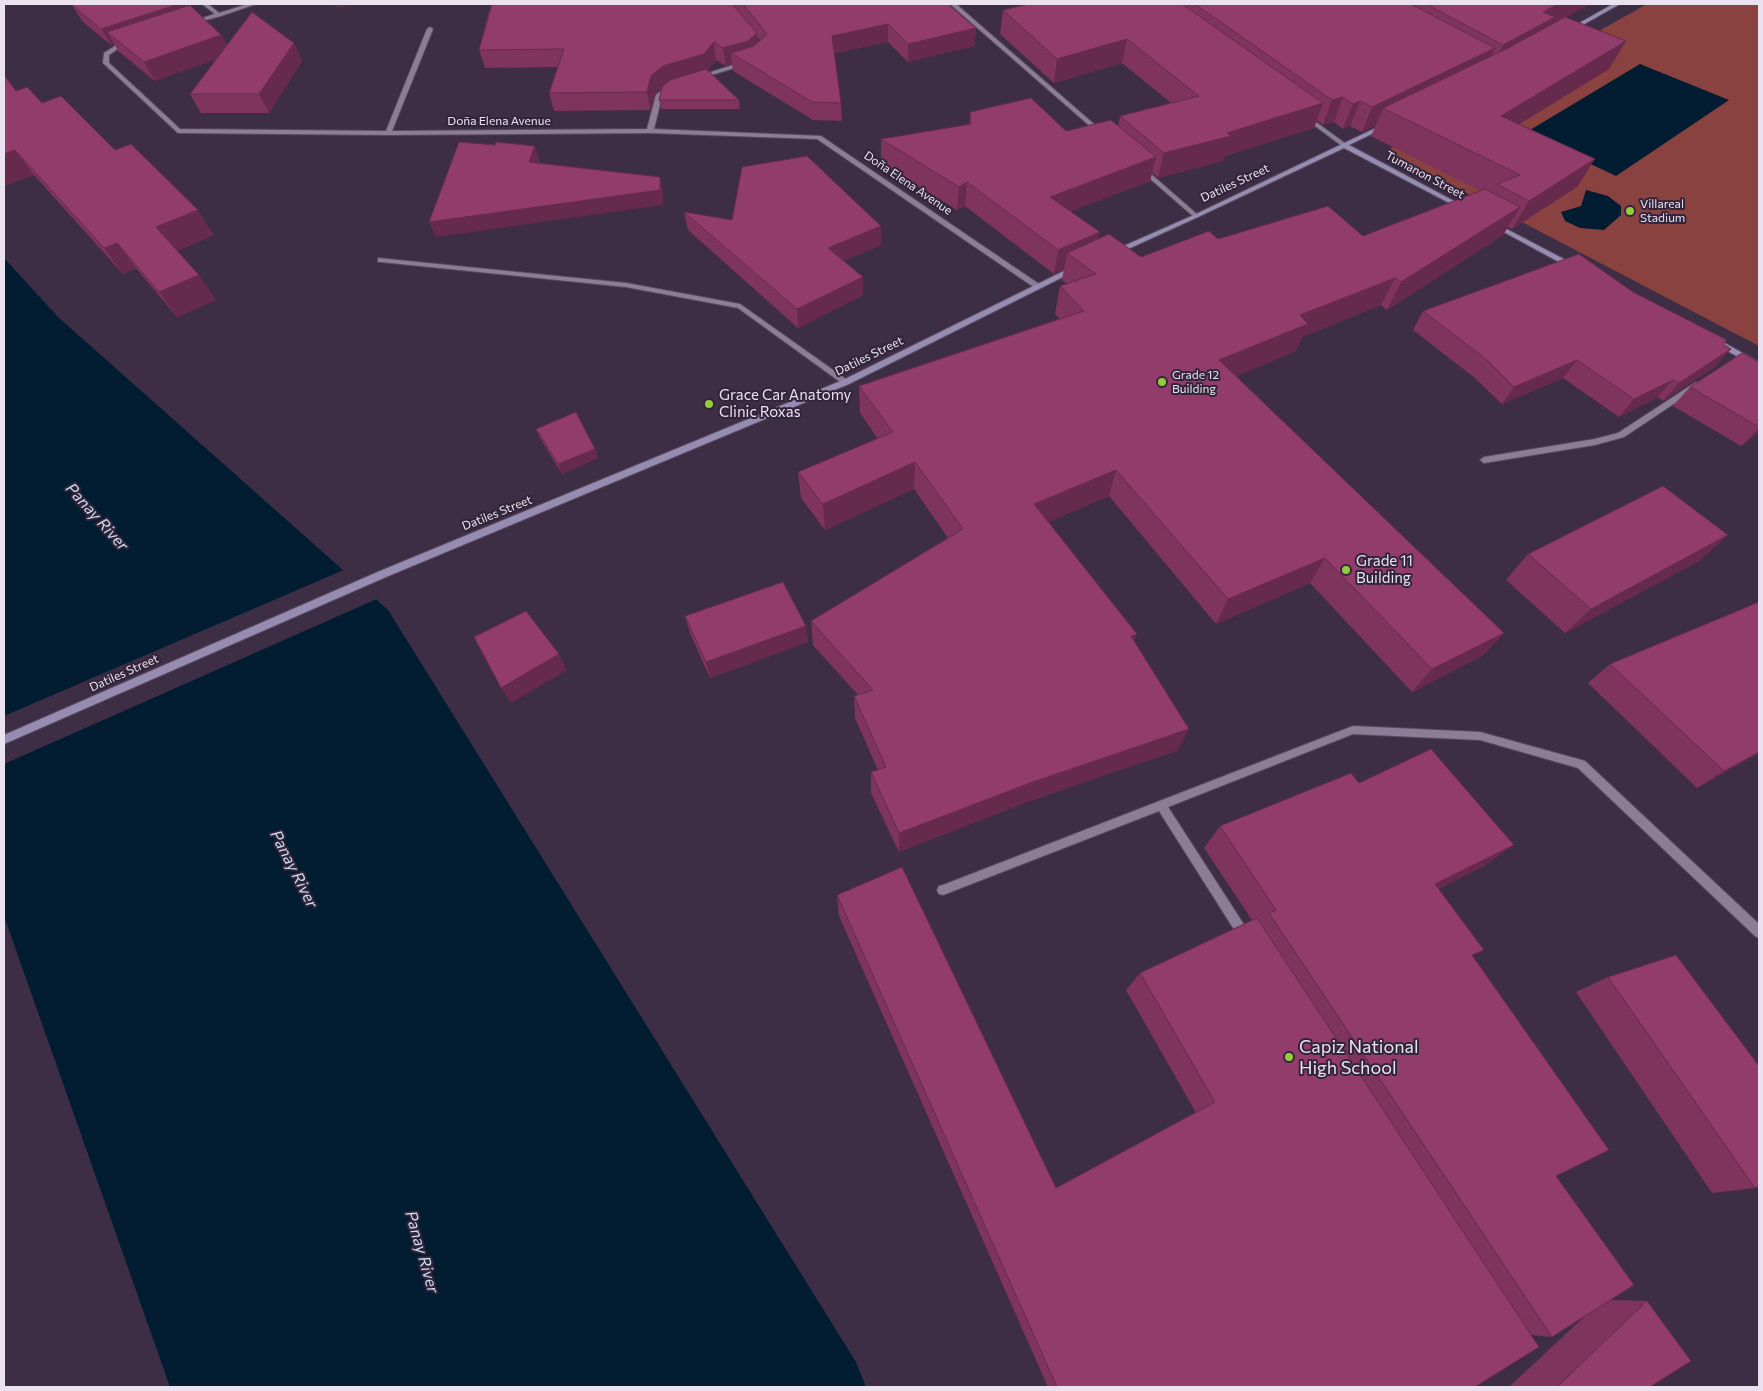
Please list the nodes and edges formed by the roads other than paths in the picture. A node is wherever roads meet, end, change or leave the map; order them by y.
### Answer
1 (205, 4) edge
2 (253, 4) edge
3 (954, 4) edge
4 (1617, 4) edge
5 (219, 15) junction
6 (182, 26) edge
7 (430, 29) dead end
8 (1567, 32) edge
9 (136, 41) edge
10 (753, 61) edge
11 (691, 78) edge
12 (676, 84) edge
13 (1298, 111) edge
14 (1388, 124) edge
15 (650, 132) junction
16 (388, 133) junction
17 (1108, 139) edge
18 (1344, 145) junction
19 (1137, 164) edge
20 (1473, 213) edge
21 (1196, 216) junction
22 (1481, 218) edge
23 (1108, 254) edge
24 (381, 260) dead end
25 (1082, 266) edge
26 (1584, 272) edge
27 (1038, 286) junction
28 (1714, 341) edge
29 (1740, 355) junction
30 (1732, 360) edge
31 (1759, 365) edge
32 (846, 382) junction
33 (1701, 382) edge
34 (1484, 460) dead end
35 (4, 740) edge
36 (1161, 804) junction
37 (943, 890) dead end
38 (1759, 932) edge
39 (1253, 947) edge

1 - 5 street
2 - 5 street
3 - 17 street
4 - 8 main road
5 - 6 street
7 - 16 street
9 - 16 street, Doña Elena Avenue
10 - 11 street
12 - 15 street
13 - 18 street
14 - 18 main road, Datiles Street
15 - 16 street, Doña Elena Avenue
15 - 27 street, Doña Elena Avenue
18 - 20 main road, Tumanon Street
18 - 21 main road, Datiles Street
19 - 21 street
21 - 23 main road, Datiles Street
22 - 26 main road
24 - 32 street
25 - 27 main road, Datiles Street
27 - 32 main road, Datiles Street
28 - 29 main road
29 - 30 street
29 - 31 main road
32 - 35 main road, Datiles Street
33 - 34 street
36 - 37 street
36 - 38 street
36 - 39 street

